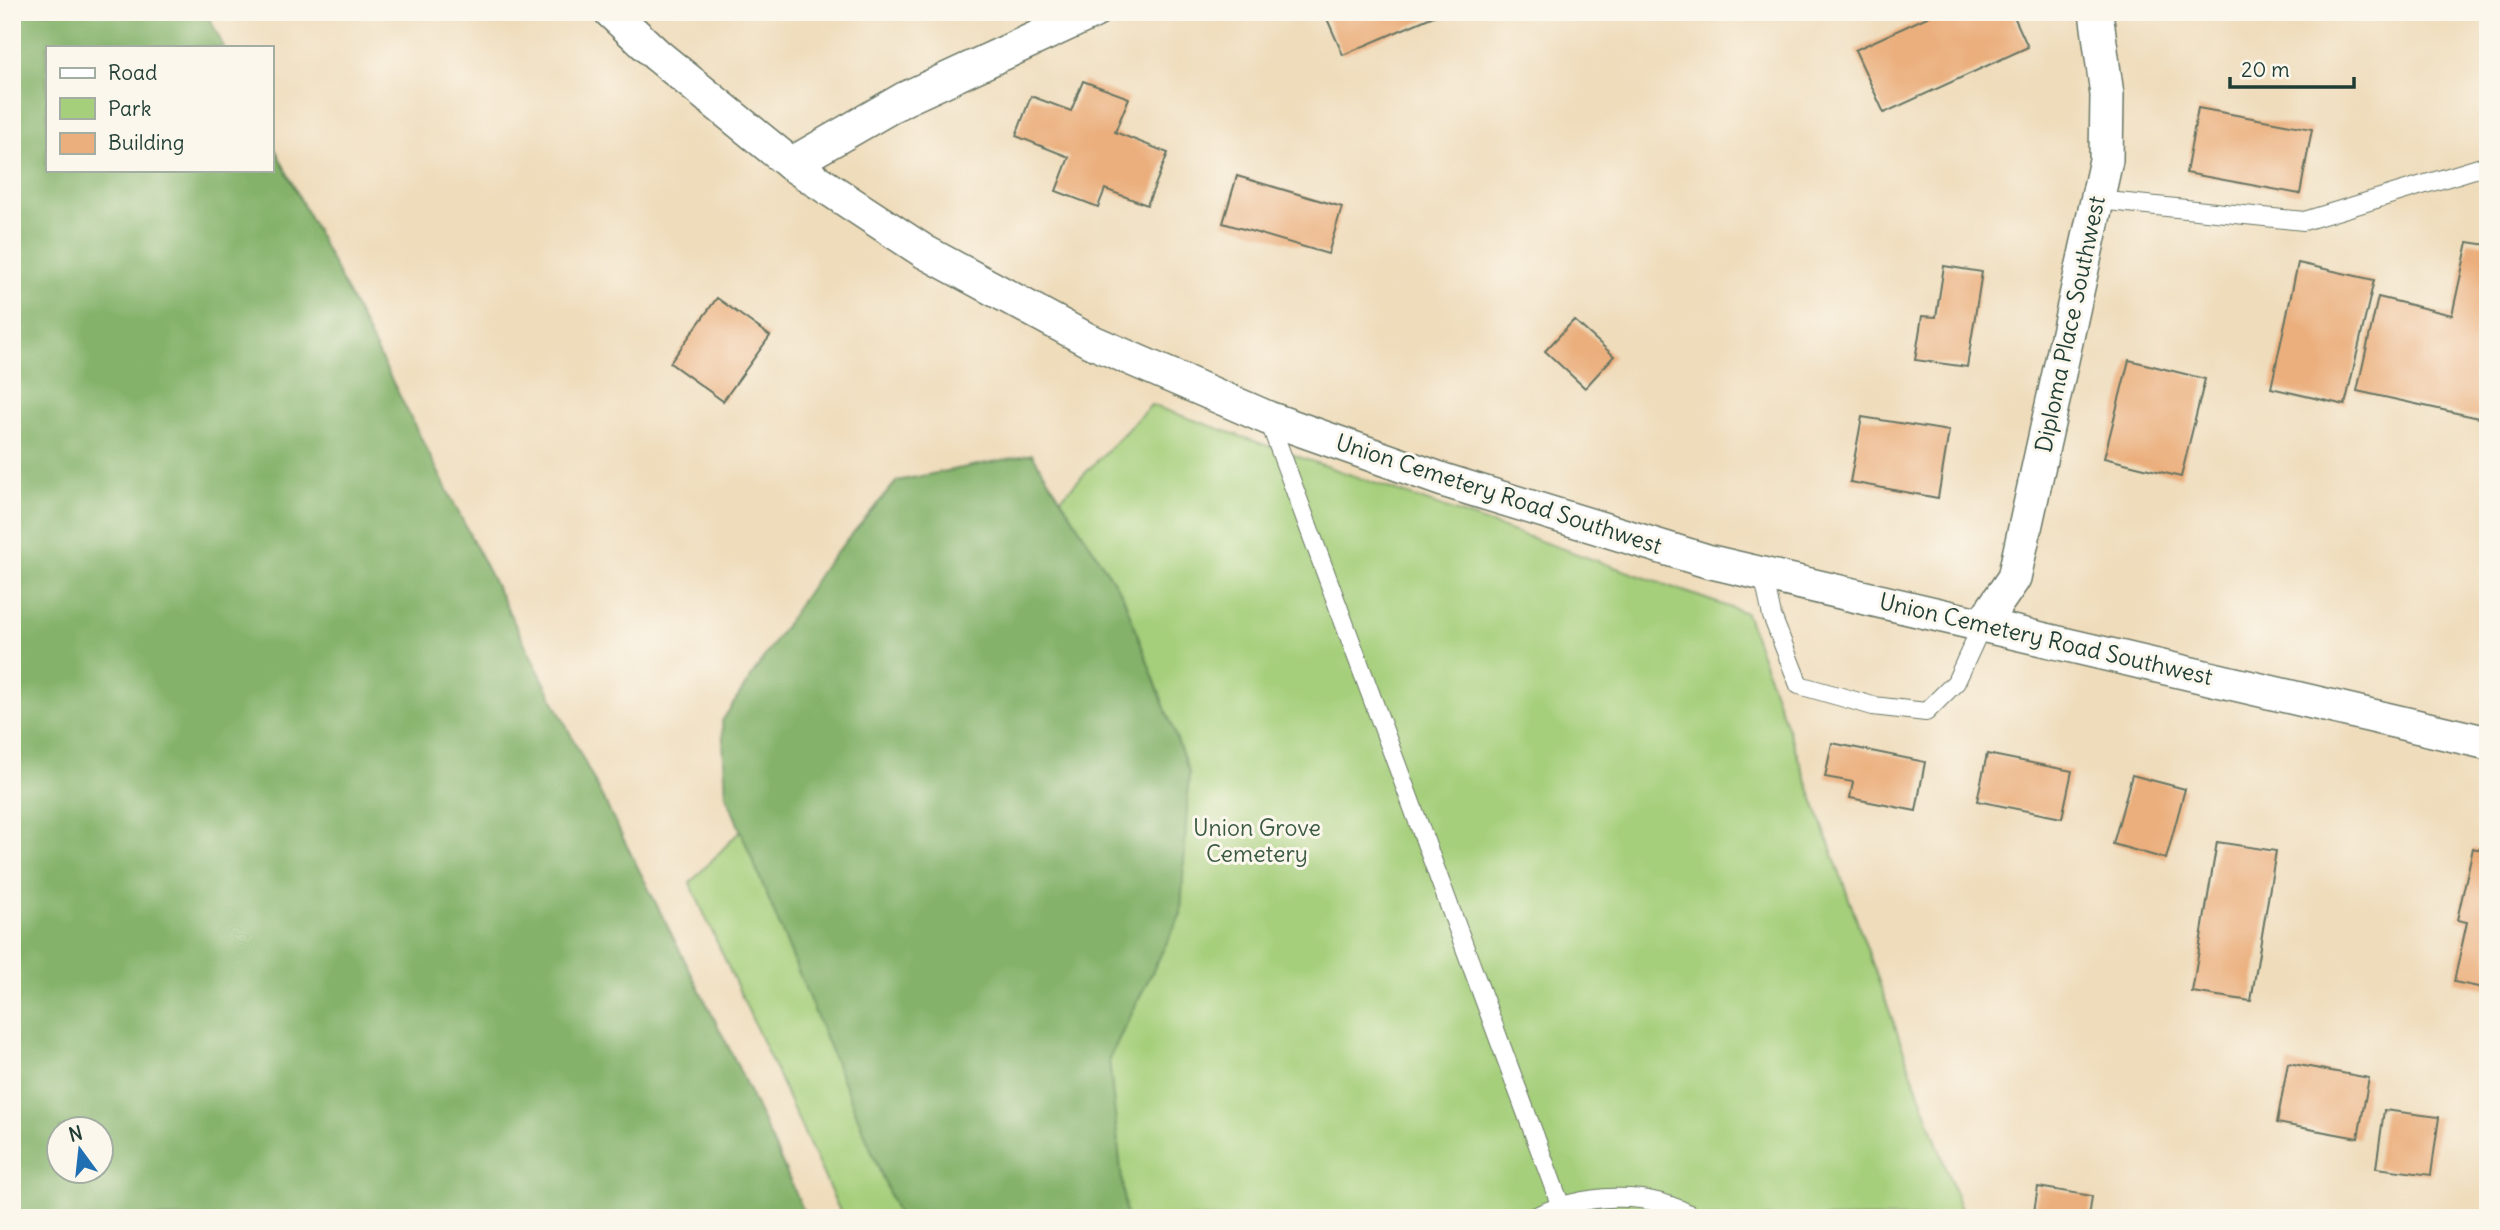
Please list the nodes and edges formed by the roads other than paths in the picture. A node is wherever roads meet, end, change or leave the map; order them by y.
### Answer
1 (611, 12) edge
2 (1093, 12) edge
3 (2096, 12) edge
4 (791, 164) junction
5 (2488, 165) edge
6 (2098, 200) junction
7 (1268, 418) junction
8 (1763, 574) junction
9 (1983, 623) junction
10 (2488, 743) edge
11 (1560, 1204) junction
12 (1532, 1218) edge
13 (1696, 1218) edge

1 - 4 street, Union Cemetery Road Southwest
2 - 4 street
3 - 6 street, Diploma Place Southwest
4 - 7 street, Union Cemetery Road Southwest
5 - 6 lane
6 - 9 street, Diploma Place Southwest
7 - 8 street, Union Cemetery Road Southwest
7 - 11 lane
8 - 9 street, Union Cemetery Road Southwest
8 - 9 lane
9 - 10 street, Union Cemetery Road Southwest
11 - 12 lane
11 - 13 lane

